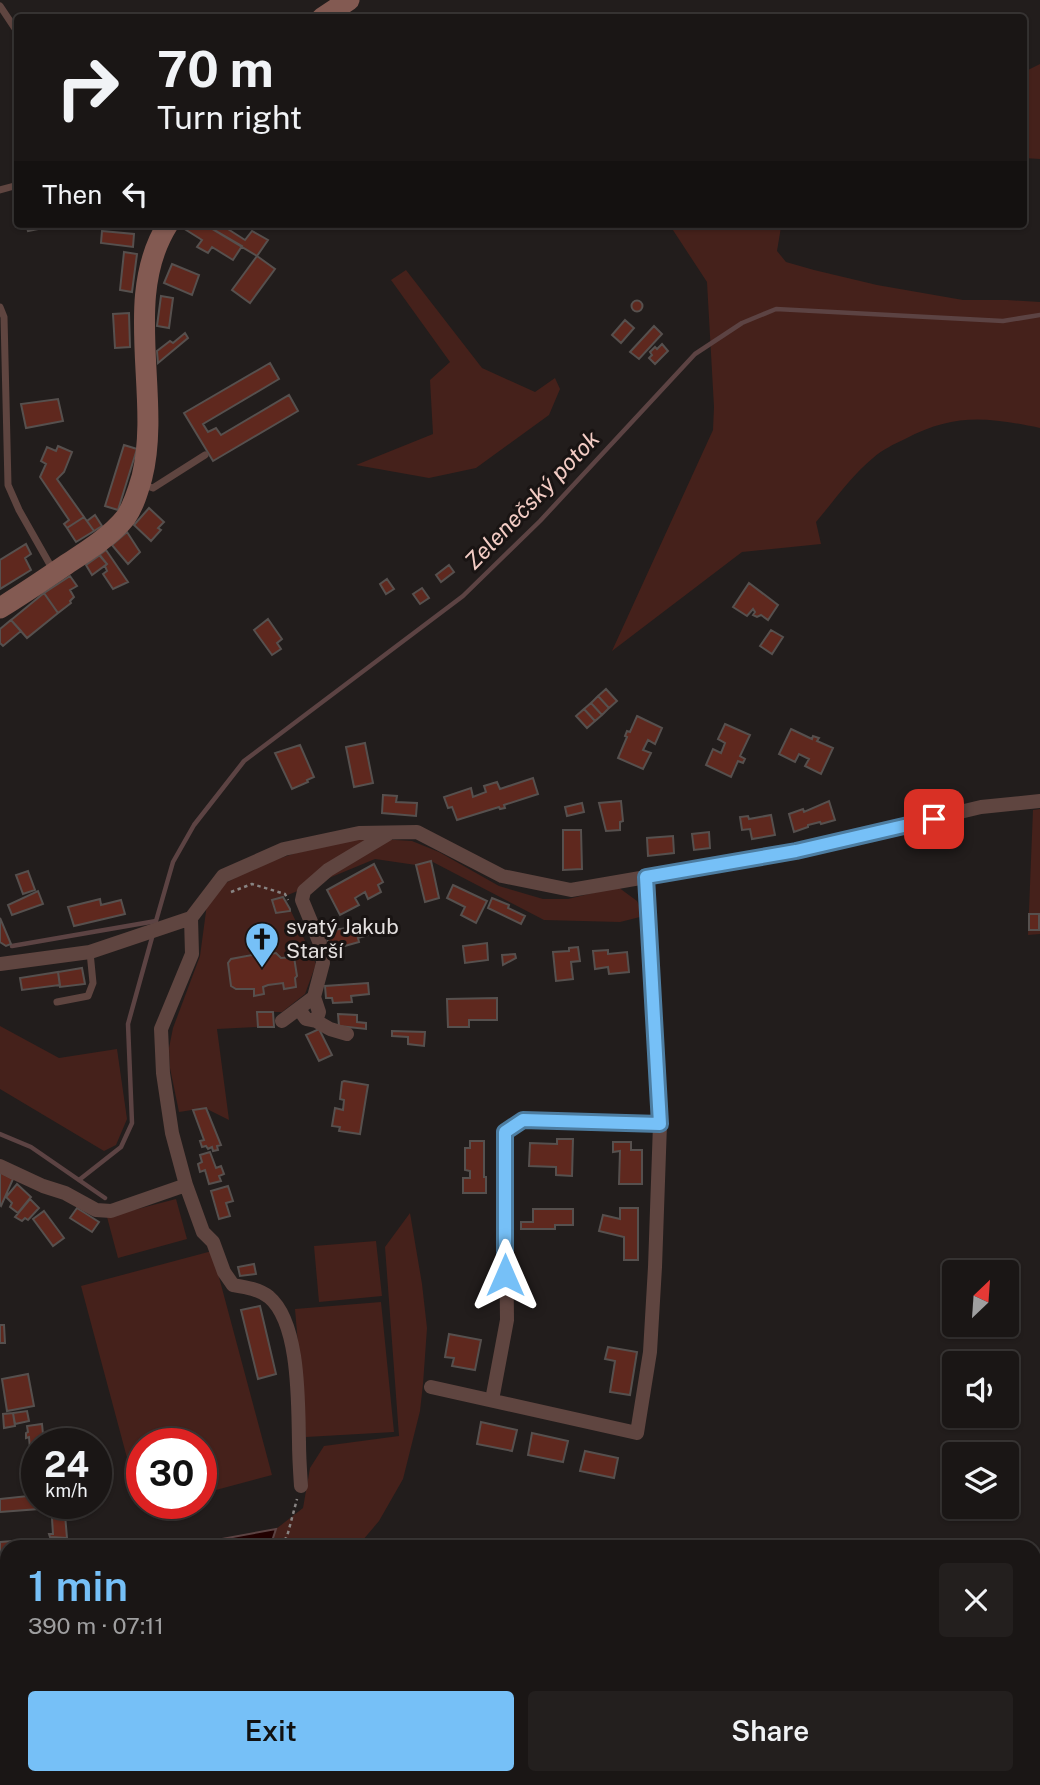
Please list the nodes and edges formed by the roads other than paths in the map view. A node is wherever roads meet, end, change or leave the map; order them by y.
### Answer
1 (349, 0) edge
2 (0, 6) edge
3 (328, 14) edge
4 (14, 27) edge
5 (166, 228) edge
6 (0, 307) edge
7 (205, 455) dead end
8 (140, 484) junction
9 (4, 486) edge
10 (55, 572) junction
11 (0, 608) edge
12 (1040, 801) edge
13 (389, 833) junction
14 (646, 877) junction
15 (191, 918) junction
16 (90, 952) junction
17 (0, 964) edge
18 (314, 997) junction
19 (57, 1002) dead end
20 (299, 1009) junction
21 (282, 1021) dead end
22 (316, 1021) junction
23 (347, 1034) dead end
24 (660, 1124) junction
25 (0, 1166) edge
26 (186, 1185) junction
27 (431, 1387) dead end
28 (492, 1401) junction
29 (301, 1486) road end

1 - 3 street
2 - 4 lane
5 - 8 street
6 - 9 lane
7 - 8 lane
8 - 10 street
9 - 10 lane
10 - 11 street
12 - 14 street
13 - 14 street
13 - 15 street
13 - 18 street
14 - 24 street
15 - 16 street
15 - 26 street
16 - 17 street
16 - 19 lane
18 - 20 street
18 - 22 street
20 - 21 street
20 - 22 street
22 - 23 street
24 - 28 street
24 - 28 street
25 - 26 street
26 - 29 street
27 - 28 street

